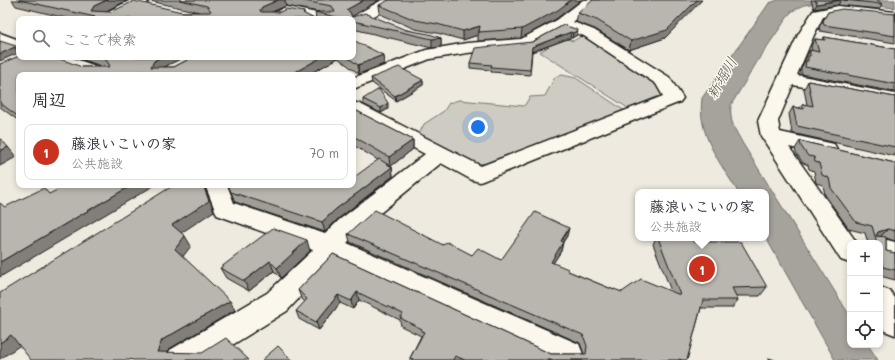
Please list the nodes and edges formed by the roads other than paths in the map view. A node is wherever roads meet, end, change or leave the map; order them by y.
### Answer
1 (592, 0) edge
2 (384, 1) edge
3 (143, 3) edge
4 (111, 16) edge
5 (277, 16) edge
6 (312, 16) edge
7 (895, 16) edge
8 (359, 19) edge
9 (385, 23) edge
10 (562, 23) junction
11 (0, 38) edge
12 (438, 39) edge
13 (467, 48) junction
14 (16, 50) edge
15 (62, 60) edge
16 (96, 72) edge
17 (786, 78) junction
18 (356, 83) edge
19 (895, 99) edge
20 (356, 110) edge
21 (771, 136) junction
22 (439, 154) junction
23 (849, 154) edge
24 (217, 188) edge
25 (847, 241) edge
26 (331, 247) junction
27 (883, 249) edge
28 (895, 252) edge
29 (883, 304) edge
30 (895, 322) edge
31 (181, 360) edge
32 (567, 360) edge

1 - 10 street
2 - 8 street
3 - 4 street
5 - 6 street
7 - 17 street
8 - 9 street
10 - 13 street
10 - 22 street
11 - 14 street
12 - 13 street
13 - 18 street
15 - 16 street
17 - 19 street
17 - 21 street
20 - 22 street
21 - 23 street
21 - 25 street
22 - 26 street
24 - 26 street
26 - 31 street
26 - 32 street
27 - 28 street
29 - 30 street

